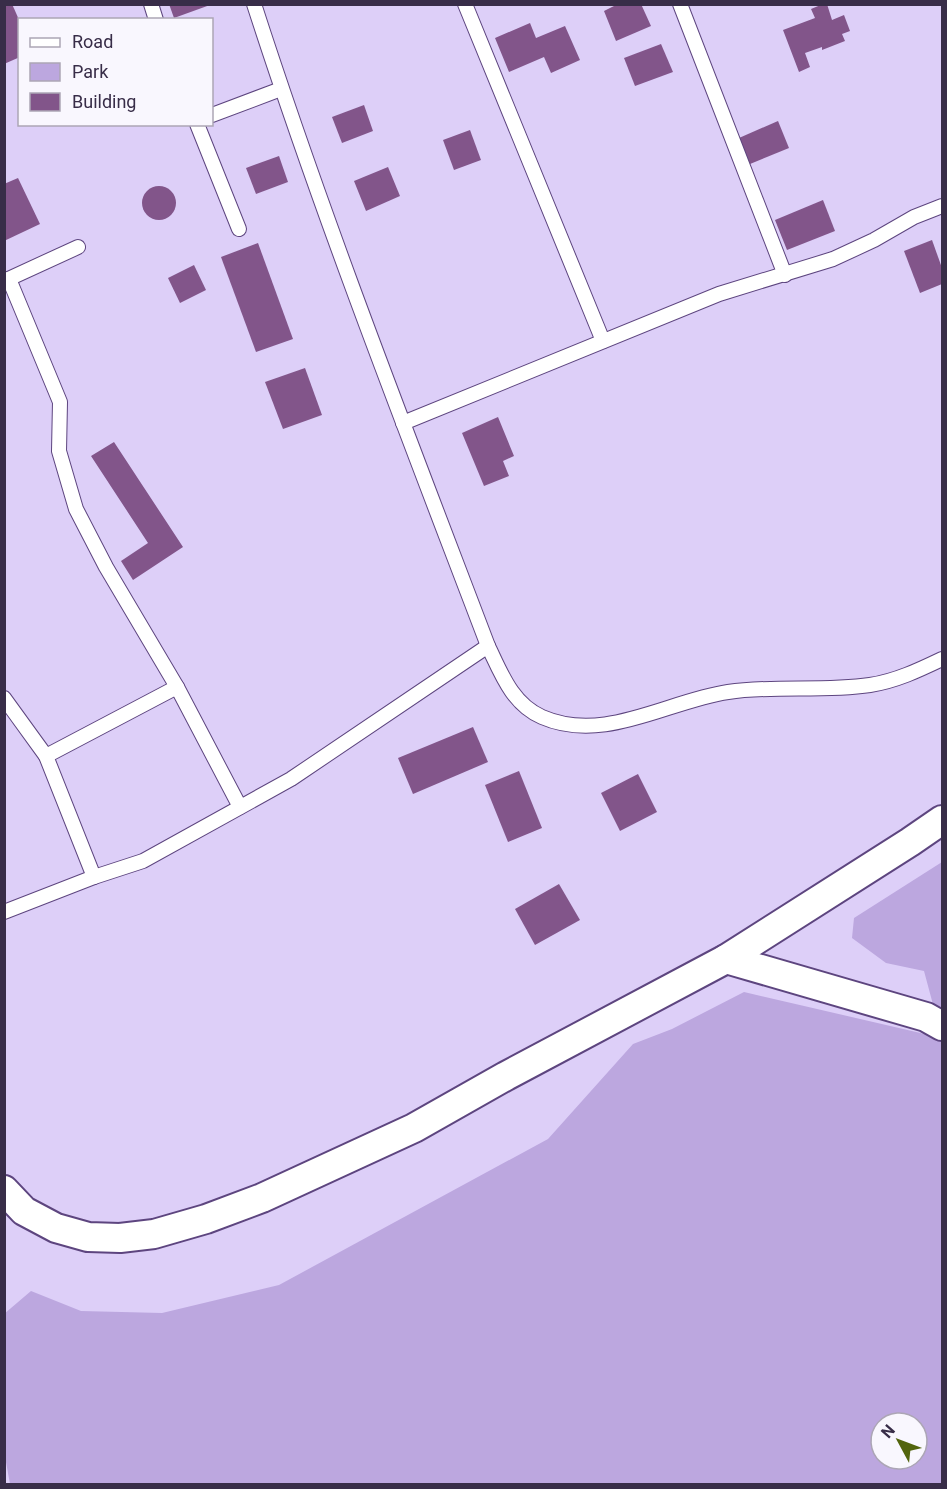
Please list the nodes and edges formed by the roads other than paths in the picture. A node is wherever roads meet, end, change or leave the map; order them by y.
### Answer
1 (254, 4) edge
2 (465, 4) edge
3 (680, 4) edge
4 (281, 89) junction
5 (213, 115) edge
6 (198, 126) edge
7 (942, 206) edge
8 (239, 229) dead end
9 (78, 247) dead end
10 (785, 275) junction
11 (7, 280) edge
12 (603, 341) junction
13 (403, 423) junction
14 (488, 646) junction
15 (942, 658) edge
16 (177, 687) junction
17 (4, 698) edge
18 (46, 756) junction
19 (240, 807) junction
20 (942, 820) edge
21 (94, 877) junction
22 (4, 912) edge
23 (726, 959) junction
24 (942, 1026) edge
25 (4, 1190) edge

1 - 4 lane
2 - 12 lane
3 - 10 lane
4 - 5 lane
4 - 13 lane
6 - 8 lane
7 - 10 lane
9 - 11 lane
10 - 12 lane
11 - 16 lane
12 - 13 lane
13 - 14 lane
14 - 15 lane
14 - 19 lane
16 - 18 lane
16 - 19 lane
17 - 18 lane
18 - 21 lane
19 - 21 lane
20 - 23 street
21 - 22 lane
23 - 24 street
23 - 25 street

